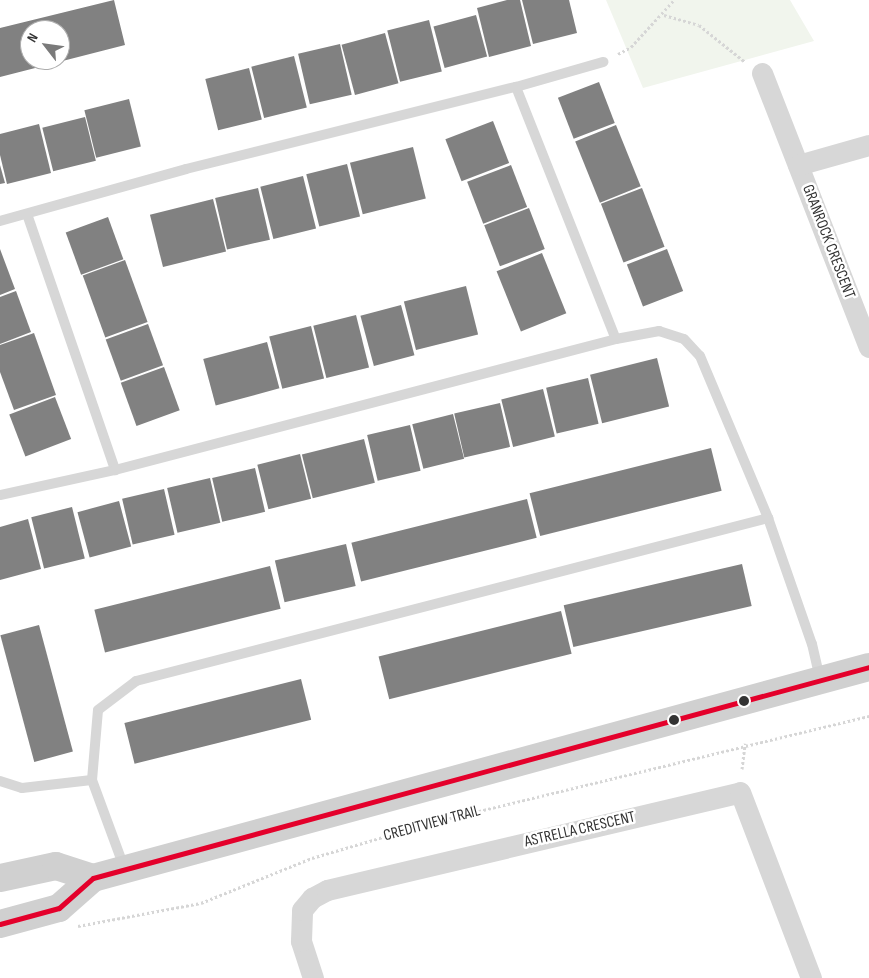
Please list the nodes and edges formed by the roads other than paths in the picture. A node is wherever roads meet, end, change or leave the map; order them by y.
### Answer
1 (603, 62) road end
2 (762, 73) road end
3 (516, 87) junction
4 (869, 145) edge
5 (798, 165) junction
6 (28, 214) junction
7 (0, 221) edge
8 (616, 339) junction
9 (869, 347) edge
10 (115, 470) junction
11 (0, 495) edge
12 (768, 518) junction
13 (869, 668) edge
14 (821, 680) junction
15 (92, 780) junction
16 (0, 781) edge
17 (125, 869) junction
18 (0, 878) edge
19 (93, 878) junction
20 (0, 924) edge
21 (313, 978) edge
22 (811, 978) edge

1 - 3 lane
2 - 5 street, GRANROCK CRESCENT
3 - 6 lane
3 - 8 lane
4 - 5 street, GRANROCK CRESCENT
5 - 9 street, GRANROCK CRESCENT
6 - 7 lane
6 - 10 lane
8 - 10 lane
8 - 12 lane
10 - 11 lane
12 - 14 lane
12 - 15 lane
13 - 14 main road
14 - 17 main road
15 - 16 lane
15 - 17 lane
17 - 19 main road
18 - 19 main road
19 - 20 main road
21 - 22 street, ASTRELLA CRESCENT

